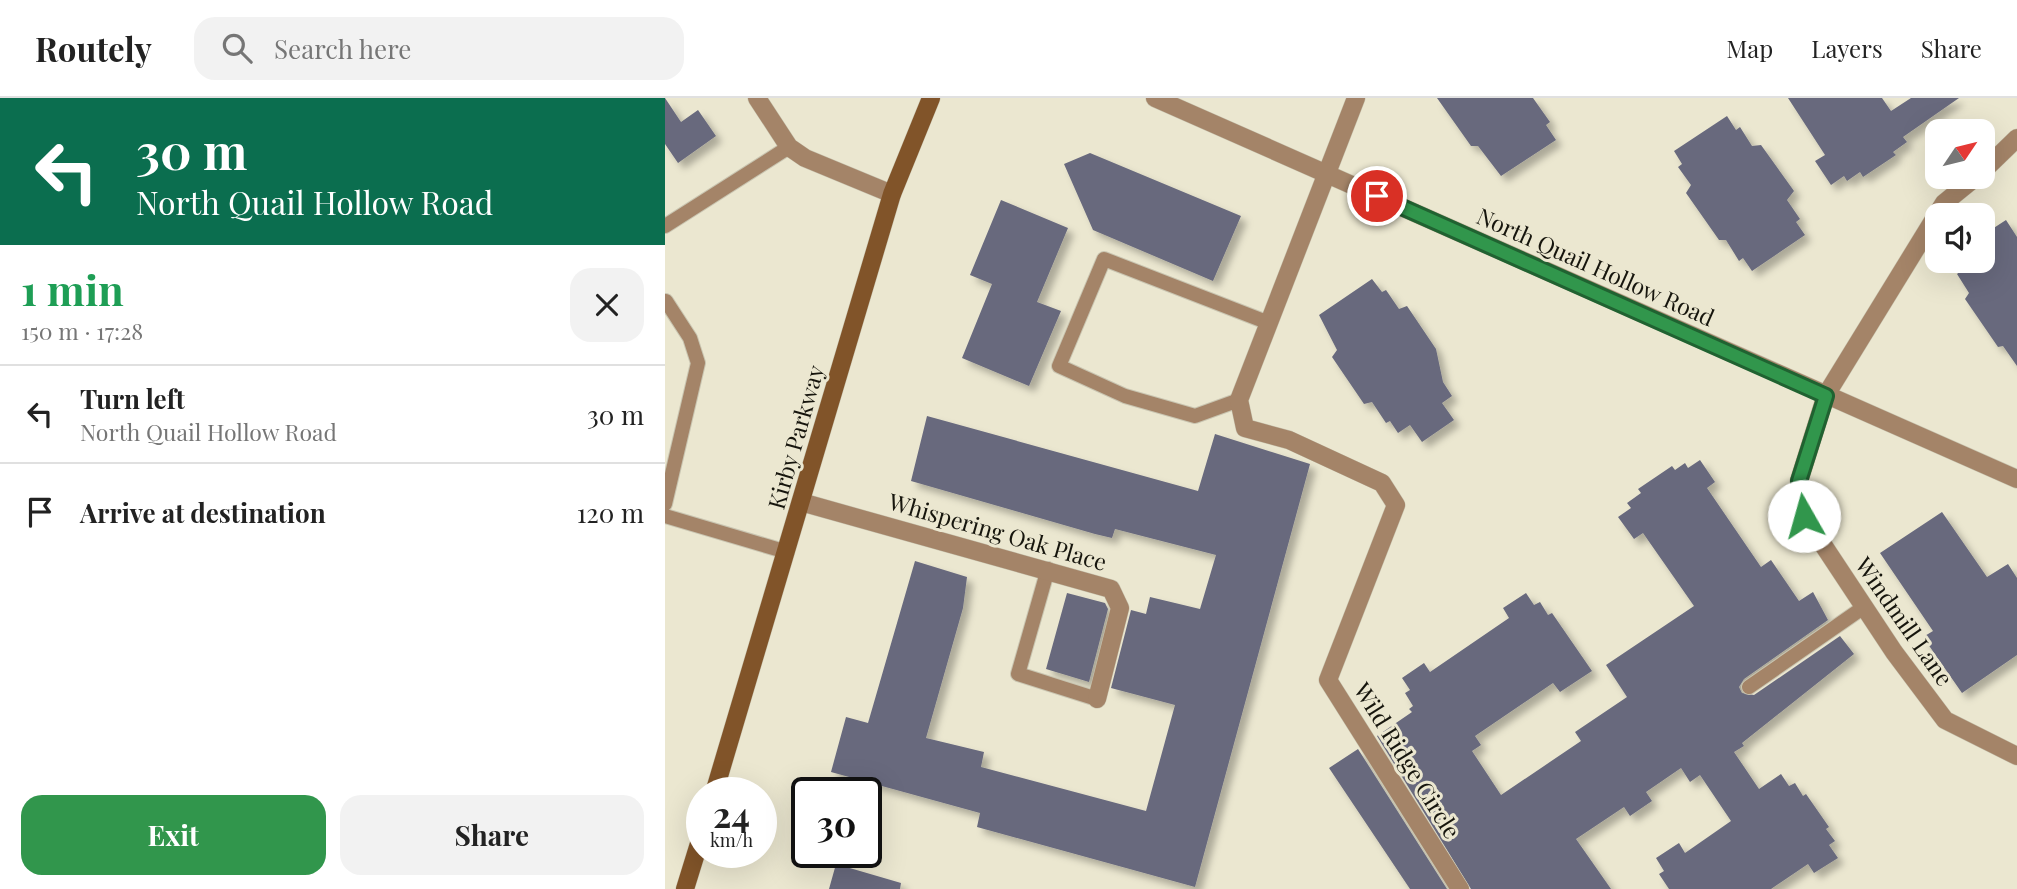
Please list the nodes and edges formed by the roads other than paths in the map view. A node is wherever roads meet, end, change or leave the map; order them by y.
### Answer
1 (757, 98) edge
2 (931, 98) edge
3 (1155, 98) edge
4 (1356, 98) edge
5 (2017, 138) edge
6 (789, 147) junction
7 (1995, 159) edge
8 (1325, 183) junction
9 (1961, 189) edge
10 (892, 194) junction
11 (665, 226) edge
12 (666, 301) edge
13 (1269, 323) junction
14 (1826, 396) junction
15 (1239, 400) junction
16 (2017, 480) edge
17 (801, 502) junction
18 (665, 504) edge
19 (665, 516) edge
20 (787, 552) junction
21 (1048, 569) junction
22 (1864, 607) junction
23 (1749, 687) dead end
24 (1097, 699) joint
25 (2017, 756) edge
26 (719, 777) edge
27 (691, 868) edge
28 (685, 889) edge
29 (1460, 889) edge

1 - 6 street
2 - 10 main road, Kirby Parkway
3 - 8 street, North Quail Hollow Road
4 - 8 street
5 - 7 street
6 - 10 street
6 - 11 lane
8 - 13 street
8 - 14 street, North Quail Hollow Road
9 - 14 street, Windmill Lane
10 - 17 main road, Kirby Parkway
12 - 18 lane
13 - 15 street
13 - 15 lane
14 - 16 street, North Quail Hollow Road
14 - 22 street, Windmill Lane
15 - 29 street, Wild Ridge Circle
17 - 20 main road, Kirby Parkway
17 - 21 street, Whispering Oak Place
19 - 20 lane
20 - 26 main road, Kirby Parkway
21 - 24 street, Whispering Oak Place
21 - 24 lane
22 - 23 lane
22 - 25 street, Windmill Lane
27 - 28 main road

